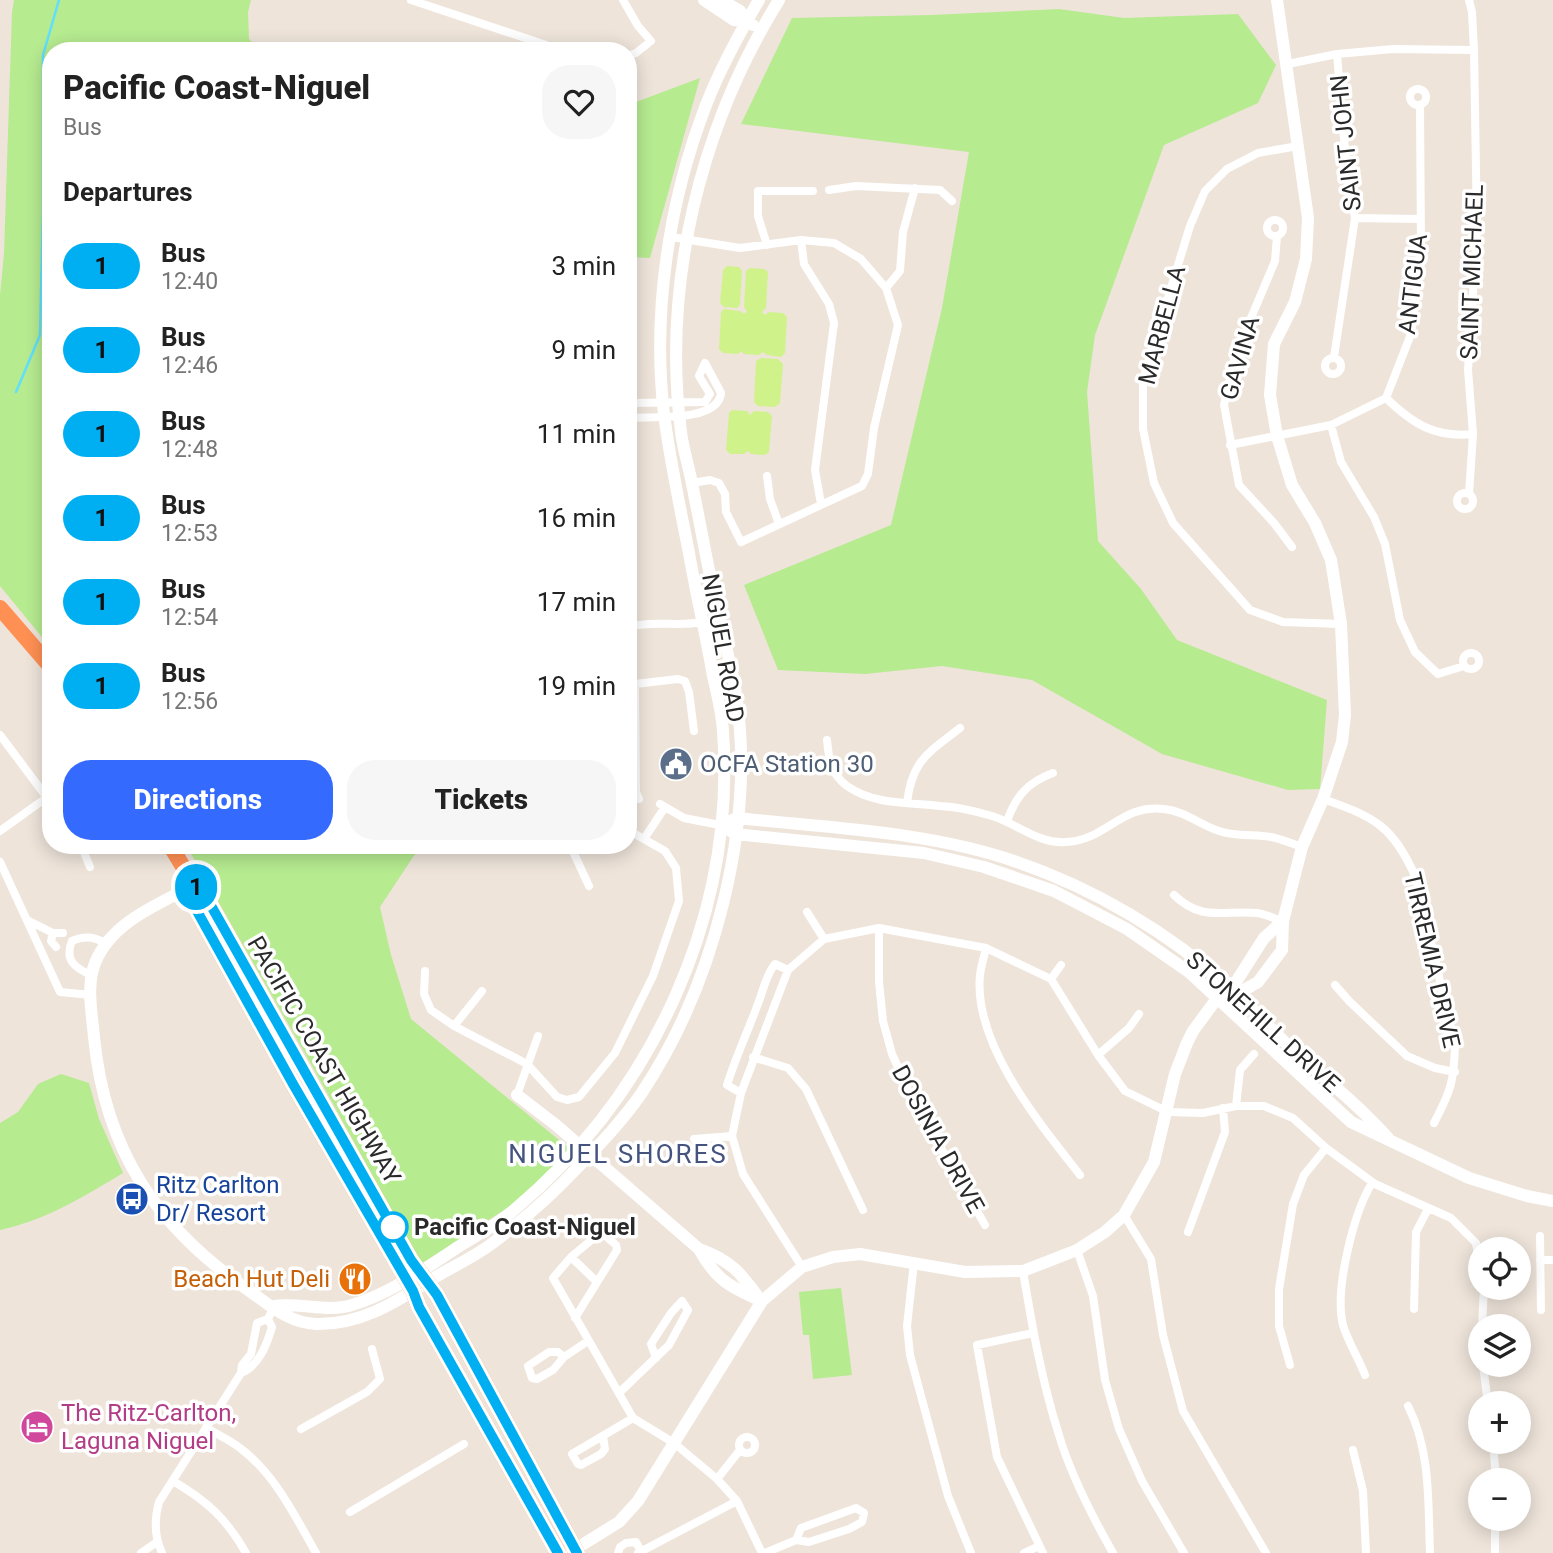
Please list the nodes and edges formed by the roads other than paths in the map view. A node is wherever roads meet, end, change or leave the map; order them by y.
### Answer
1 (411, 0) edge
2 (623, 0) edge
3 (704, 0) edge
4 (721, 0) edge
5 (759, 0) edge
6 (779, 0) edge
7 (1277, 0) edge
8 (1469, 0) edge
9 (747, 21) junction
10 (761, 29) junction
11 (537, 42) edge
12 (1474, 50) junction
13 (637, 53) edge
14 (1337, 54) junction
15 (1288, 64) junction
16 (1420, 105) dead end
17 (1298, 146) junction
18 (915, 188) junction
19 (830, 190) dead end
20 (813, 191) dead end
21 (952, 201) dead end
22 (1355, 218) junction
23 (1420, 219) junction
24 (1277, 236) dead end
25 (671, 237) junction
26 (688, 240) junction
27 (801, 240) junction
28 (767, 246) junction
29 (886, 288) junction
30 (1334, 357) dead end
31 (1386, 398) junction
32 (637, 406) edge
33 (664, 410) junction
34 (680, 410) junction
35 (637, 416) edge
36 (1331, 425) junction
37 (1473, 434) junction
38 (1277, 436) junction
39 (1230, 445) junction
40 (767, 476) dead end
41 (692, 483) junction
42 (1469, 494) dead end
43 (821, 504) junction
44 (779, 524) junction
45 (1292, 547) dead end
46 (0, 608) edge
47 (704, 622) junction
48 (1341, 624) junction
49 (637, 626) edge
50 (42, 657) edge
51 (1464, 666) dead end
52 (637, 683) edge
53 (960, 728) dead end
54 (694, 731) dead end
55 (0, 735) edge
56 (827, 740) dead end
57 (1053, 773) dead end
58 (42, 792) edge
59 (637, 794) edge
60 (639, 799) dead end
61 (1323, 799) junction
62 (907, 803) junction
63 (42, 805) edge
64 (737, 818) junction
65 (1007, 821) junction
66 (720, 825) junction
67 (0, 831) edge
68 (735, 834) junction
69 (637, 835) edge
70 (644, 839) junction
71 (1302, 847) junction
72 (85, 854) edge
73 (175, 854) edge
74 (574, 854) edge
75 (0, 862) edge
76 (90, 867) dead end
77 (194, 885) junction
78 (589, 886) dead end
79 (1174, 895) dead end
80 (807, 912) dead end
81 (29, 921) junction
82 (1283, 921) junction
83 (879, 928) junction
84 (34, 931) junction
85 (824, 939) junction
86 (62, 941) junction
87 (106, 943) junction
88 (986, 948) junction
89 (1061, 965) dead end
90 (788, 970) junction
91 (425, 971) dead end
92 (91, 975) junction
93 (1051, 978) junction
94 (1335, 985) dead end
95 (482, 991) dead end
96 (1234, 992) junction
97 (91, 995) junction
98 (1222, 1001) junction
99 (1139, 1014) dead end
100 (454, 1026) junction
101 (538, 1036) dead end
102 (1254, 1054) dead end
103 (1098, 1055) junction
104 (753, 1057) junction
105 (527, 1064) junction
106 (1454, 1072) junction
107 (741, 1093) junction
108 (517, 1095) joint
109 (1236, 1106) junction
110 (1223, 1108) junction
111 (1168, 1112) junction
112 (1434, 1123) dead end
113 (732, 1136) junction
114 (694, 1139) dead end
115 (1393, 1143) junction
116 (579, 1146) junction
117 (1326, 1148) junction
118 (590, 1154) junction
119 (1080, 1175) dead end
120 (1373, 1182) junction
121 (1553, 1201) edge
122 (1428, 1209) junction
123 (863, 1210) dead end
124 (1124, 1214) junction
125 (985, 1225) dead end
126 (1188, 1232) dead end
127 (1540, 1236) dead end
128 (1469, 1237) edge
129 (1077, 1250) junction
130 (571, 1257) junction
131 (1540, 1260) junction
132 (1553, 1260) edge
133 (914, 1262) junction
134 (802, 1267) junction
135 (1023, 1270) junction
136 (416, 1281) junction
137 (596, 1281) junction
138 (762, 1301) junction
139 (275, 1306) junction
140 (1414, 1309) dead end
141 (1541, 1310) dead end
142 (575, 1318) junction
143 (268, 1319) junction
144 (1033, 1333) junction
145 (252, 1337) junction
146 (268, 1341) junction
147 (588, 1341) junction
148 (372, 1349) dead end
149 (255, 1355) junction
150 (564, 1357) dead end
151 (656, 1358) junction
152 (1290, 1365) dead end
153 (1365, 1375) dead end
154 (620, 1392) junction
155 (1408, 1406) dead end
156 (633, 1418) junction
157 (207, 1428) junction
158 (301, 1429) dead end
159 (603, 1436) dead end
160 (674, 1443) junction
161 (464, 1444) dead end
162 (740, 1450) dead end
163 (1353, 1450) dead end
164 (717, 1479) junction
165 (173, 1481) junction
166 (737, 1501) junction
167 (350, 1512) dead end
168 (1495, 1531) edge
169 (796, 1540) junction
170 (157, 1542) junction
171 (1041, 1550) edge
172 (639, 1552) edge
173 (141, 1553) edge
174 (162, 1553) edge
175 (246, 1553) edge
176 (316, 1553) edge
177 (558, 1553) edge
178 (569, 1553) edge
179 (577, 1553) edge
180 (618, 1553) edge
181 (764, 1553) edge
182 (971, 1553) edge
183 (1024, 1553) edge
184 (1113, 1553) edge
185 (1184, 1553) edge
186 (1266, 1553) edge
187 (1366, 1553) edge
188 (1430, 1553) edge
189 (1495, 1553) edge

1 - 11 street
2 - 13 street
3 - 9 main road
4 - 9 main road
5 - 9 main road, NIGUEL ROAD
6 - 10 main road, NIGUEL ROAD
7 - 15 main road
8 - 12 street, SAINT MICHAEL
9 - 10 main road
9 - 25 main road, NIGUEL ROAD
10 - 26 main road, NIGUEL ROAD
12 - 14 street
12 - 37 street, SAINT MICHAEL
14 - 15 street
14 - 22 street, SAINT JOHN
15 - 17 main road
16 - 23 street, ANTIGUA
17 - 38 main road
17 - 48 street, MARBELLA
18 - 19 street
18 - 21 street
18 - 29 street
20 - 28 street
22 - 23 street
22 - 30 street, SAINT JOHN
23 - 31 street, ANTIGUA
24 - 39 street, GAVINA
25 - 26 street
25 - 33 main road, NIGUEL ROAD
26 - 28 street
26 - 34 main road, NIGUEL ROAD
27 - 28 street
27 - 29 street
27 - 43 street
29 - 43 street
31 - 36 street
31 - 37 street
32 - 33 street
33 - 34 street
33 - 35 street
33 - 47 main road, NIGUEL ROAD
34 - 34 street
34 - 41 main road, NIGUEL ROAD
36 - 38 street
36 - 51 street
37 - 42 street, SAINT MICHAEL
38 - 39 street
38 - 48 main road
39 - 45 street, GAVINA
40 - 44 street
41 - 44 street
41 - 64 main road, NIGUEL ROAD
43 - 44 street
46 - 50 highway
47 - 49 street
47 - 66 main road, NIGUEL ROAD
48 - 61 main road
52 - 54 street
53 - 62 street
55 - 58 street
56 - 62 street
57 - 65 street
59 - 60 street
61 - 71 main road
61 - 106 street, TIRREMIA DRIVE
62 - 65 street
63 - 67 street
64 - 66 main road, STONEHILL DRIVE
64 - 68 main road, NIGUEL ROAD
64 - 96 main road, STONEHILL DRIVE
65 - 71 street
66 - 68 main road, STONEHILL DRIVE
66 - 70 street, STONEHILL DRIVE
66 - 116 main road, NIGUEL ROAD
68 - 98 main road, STONEHILL DRIVE
68 - 118 main road, NIGUEL ROAD
69 - 70 street
70 - 105 street
71 - 82 main road
72 - 76 street
73 - 77 highway, PACIFIC COAST HIGHWAY
74 - 78 street
75 - 81 street
77 - 87 main road
77 - 136 highway, PACIFIC COAST HIGHWAY
79 - 82 street
80 - 85 street
81 - 84 street
81 - 86 street
82 - 96 main road
82 - 96 main road
83 - 85 street
83 - 88 street
83 - 125 street, DOSINIA DRIVE
84 - 86 street
84 - 97 street
85 - 90 street
86 - 87 street
86 - 92 street
87 - 92 main road
88 - 93 street
88 - 119 street
89 - 93 street
90 - 104 street
90 - 107 street
91 - 100 street
92 - 97 main road
93 - 103 street
94 - 106 street
95 - 100 street
96 - 98 main road
96 - 115 main road, STONEHILL DRIVE
97 - 139 main road
98 - 111 main road
98 - 115 main road, STONEHILL DRIVE
99 - 103 street
100 - 105 street
101 - 105 street
102 - 109 street
103 - 111 street
104 - 107 street
104 - 123 street
105 - 108 street
106 - 112 street, TIRREMIA DRIVE
107 - 113 street
108 - 116 main road
109 - 110 street
109 - 117 street
110 - 111 street
110 - 126 street
111 - 124 main road
113 - 114 street
113 - 134 street
115 - 121 main road, STONEHILL DRIVE
116 - 118 main road
116 - 136 main road, NIGUEL ROAD
117 - 120 street
117 - 152 street
118 - 136 main road, NIGUEL ROAD
118 - 138 main road
120 - 122 street
120 - 153 street
122 - 128 street
122 - 140 street
124 - 129 main road
124 - 186 street
127 - 131 street
129 - 135 main road
129 - 185 street
130 - 137 street
130 - 137 street
130 - 142 street
131 - 132 street
131 - 141 street
133 - 134 main road
133 - 135 main road
133 - 182 street
134 - 138 main road
135 - 144 street
136 - 139 main road
136 - 177 highway, PACIFIC COAST HIGHWAY
136 - 179 highway, PACIFIC COAST HIGHWAY
137 - 142 street
138 - 160 main road
139 - 143 street
142 - 147 street
143 - 145 street
143 - 146 street
144 - 171 street
144 - 184 street
145 - 146 street
145 - 149 street
146 - 149 street
147 - 150 street
147 - 154 street
148 - 158 street
149 - 157 street
151 - 151 street
151 - 154 street
154 - 156 street
155 - 188 street
156 - 159 street
156 - 160 street
157 - 165 street
157 - 176 street
160 - 164 street
160 - 178 main road
161 - 167 street
162 - 164 street
163 - 187 street
164 - 166 street
165 - 170 street
165 - 175 street
166 - 172 street
166 - 181 street
168 - 189 street
169 - 169 street
169 - 181 street
170 - 173 street
170 - 174 street
171 - 183 street
172 - 180 street

